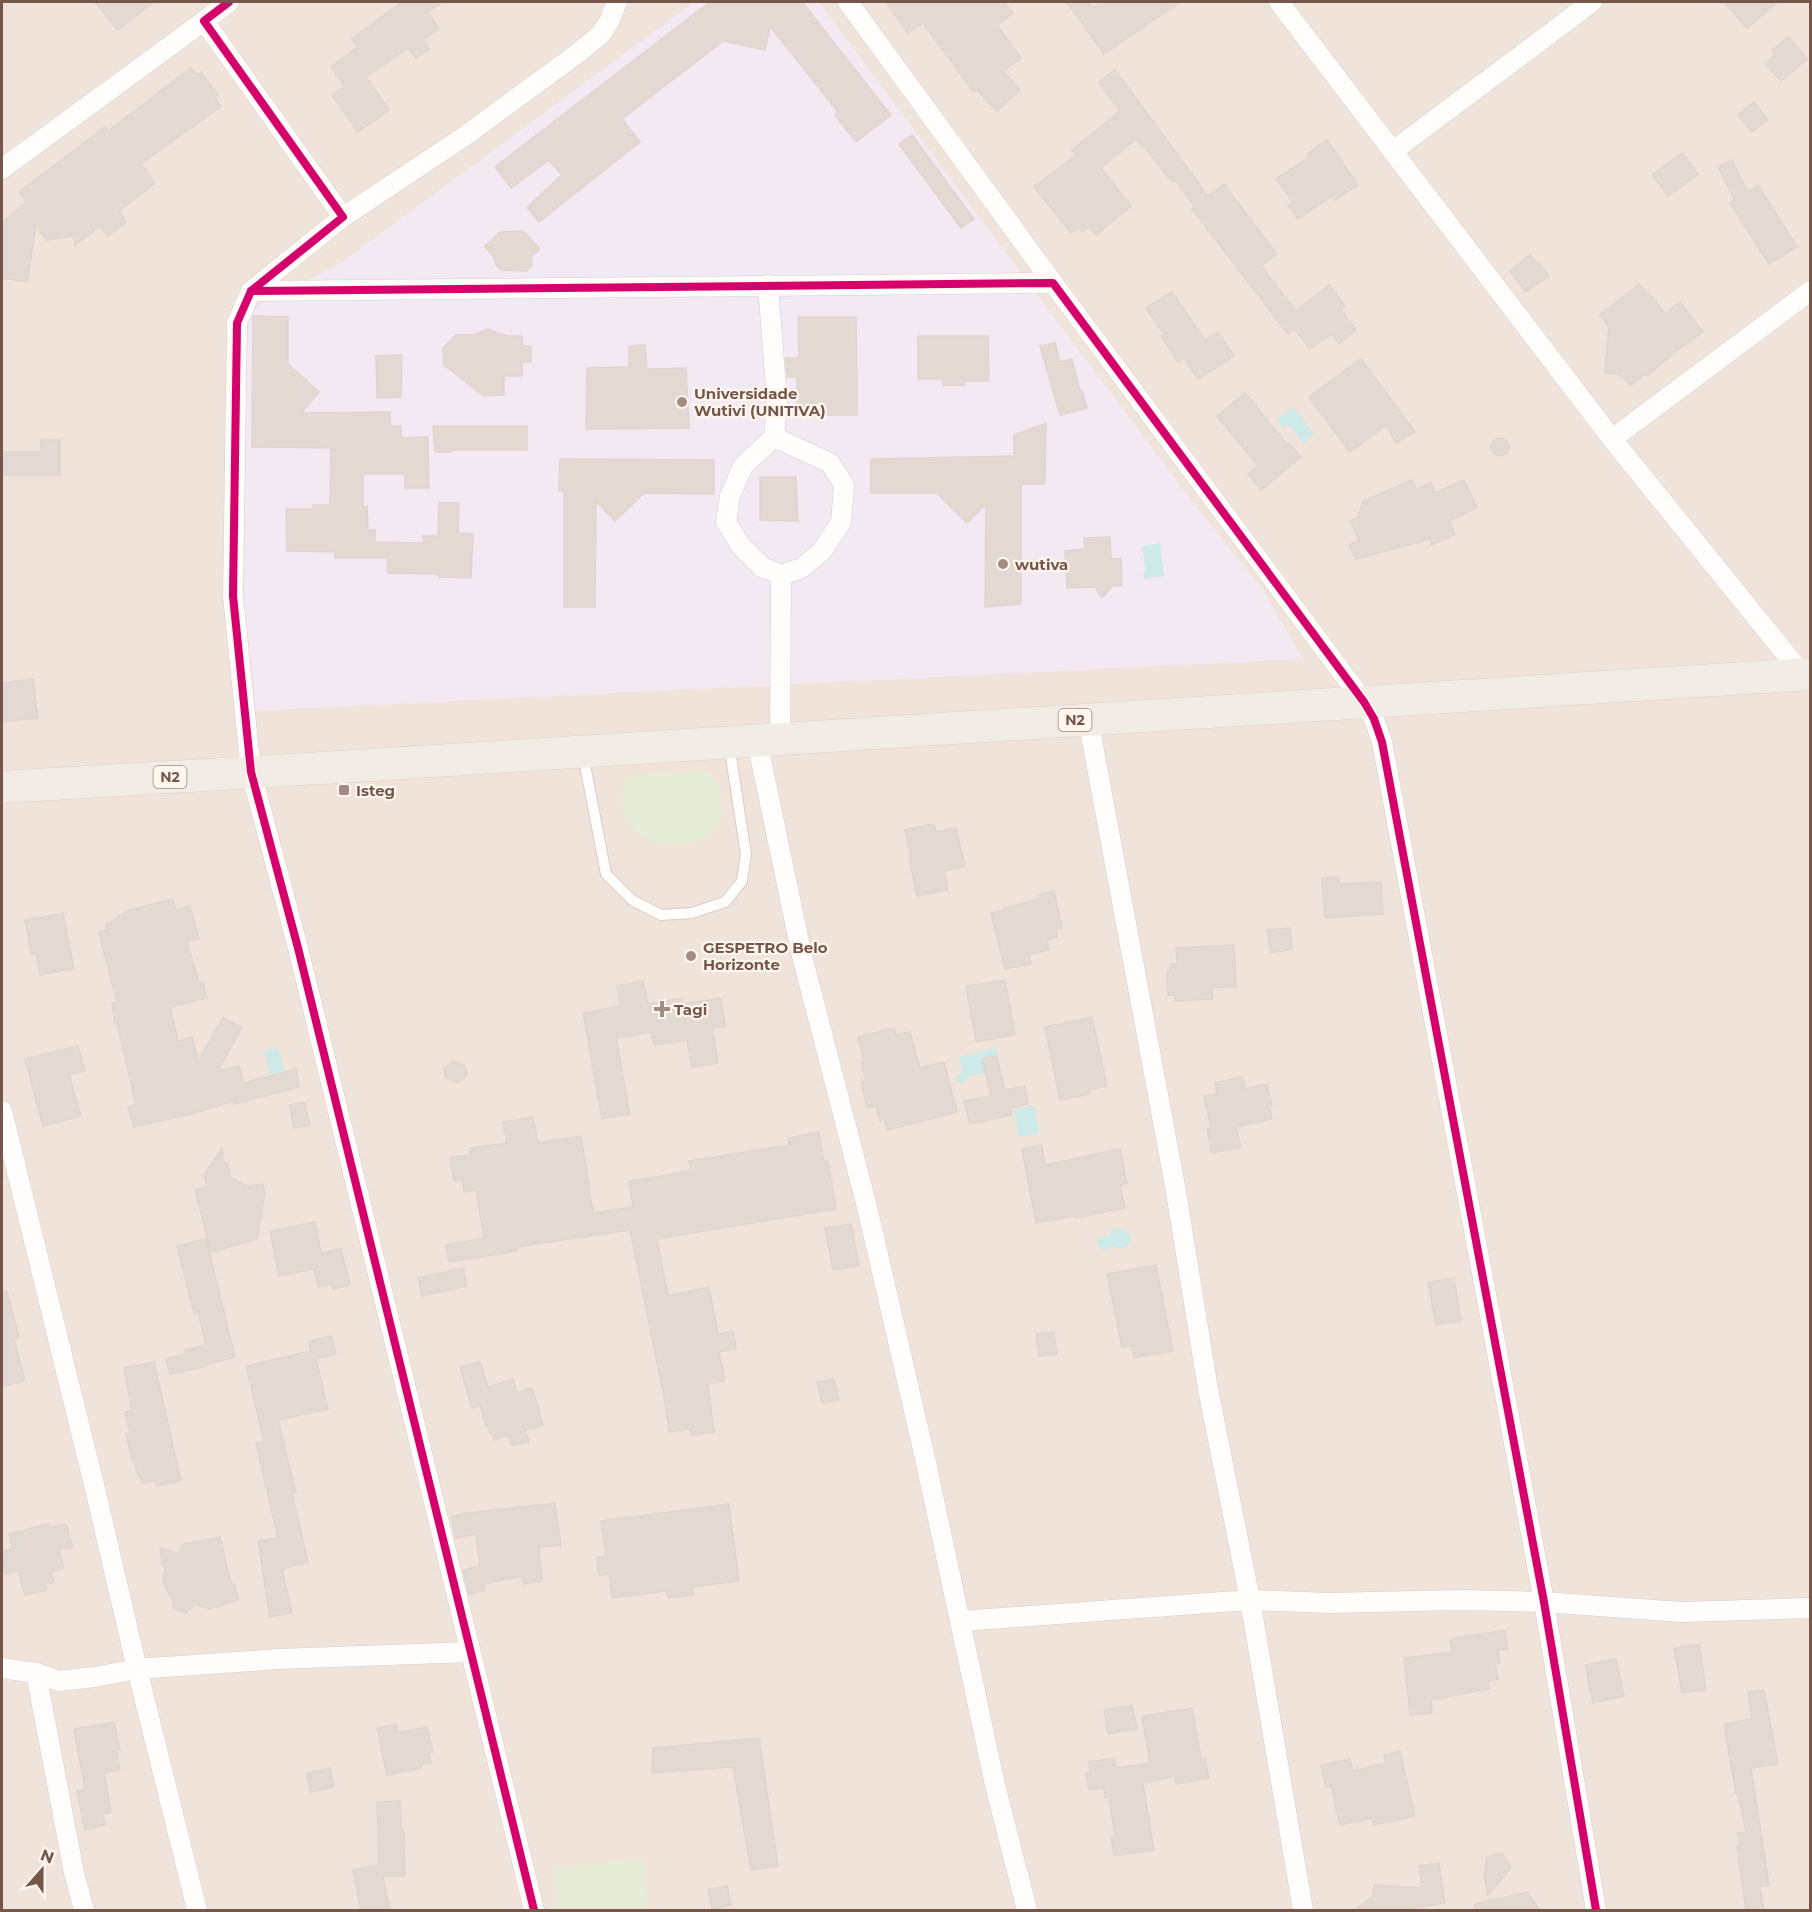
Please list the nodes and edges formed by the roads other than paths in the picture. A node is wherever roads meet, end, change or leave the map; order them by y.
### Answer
1 (229, 2) edge
2 (617, 2) edge
3 (848, 2) edge
4 (1279, 2) edge
5 (1592, 2) edge
6 (204, 21) junction
7 (1393, 151) junction
8 (2, 169) edge
9 (343, 217) junction
10 (1053, 283) junction
11 (768, 285) junction
12 (251, 291) junction
13 (1810, 291) edge
14 (774, 437) junction
15 (1612, 439) junction
16 (781, 575) junction
17 (1807, 675) edge
18 (1364, 702) junction
19 (1088, 719) junction
20 (755, 741) junction
21 (583, 751) junction
22 (251, 772) junction
23 (2, 787) edge
24 (2, 1111) edge
25 (1250, 1600) junction
26 (1544, 1602) junction
27 (1810, 1608) edge
28 (961, 1621) junction
29 (470, 1652) junction
30 (2, 1668) edge
31 (137, 1669) junction
32 (36, 1673) junction
33 (84, 1911) edge
34 (197, 1911) edge
35 (534, 1911) edge
36 (1027, 1911) edge
37 (1303, 1911) edge
38 (1596, 1911) edge

1 - 6 street
2 - 9 street
3 - 10 street
4 - 7 street
5 - 7 street
6 - 8 street
6 - 9 street
7 - 15 street
9 - 12 street
10 - 11 street
10 - 18 street
11 - 12 street
11 - 14 street
12 - 22 street
13 - 15 street
14 - 16 street
14 - 16 street
15 - 17 street
16 - 20 street
17 - 18 main road, N2
18 - 19 main road, N2
18 - 26 street
19 - 20 main road, N2
19 - 25 street
20 - 21 main road, N2
20 - 21 lane
20 - 28 street
21 - 22 main road, N2
22 - 23 main road, N2
22 - 29 street
24 - 31 street
25 - 26 street
25 - 28 street
25 - 37 street
26 - 27 street
26 - 38 street
28 - 36 street
29 - 31 street
29 - 35 street
30 - 32 street
31 - 32 street
31 - 34 street
32 - 33 street

